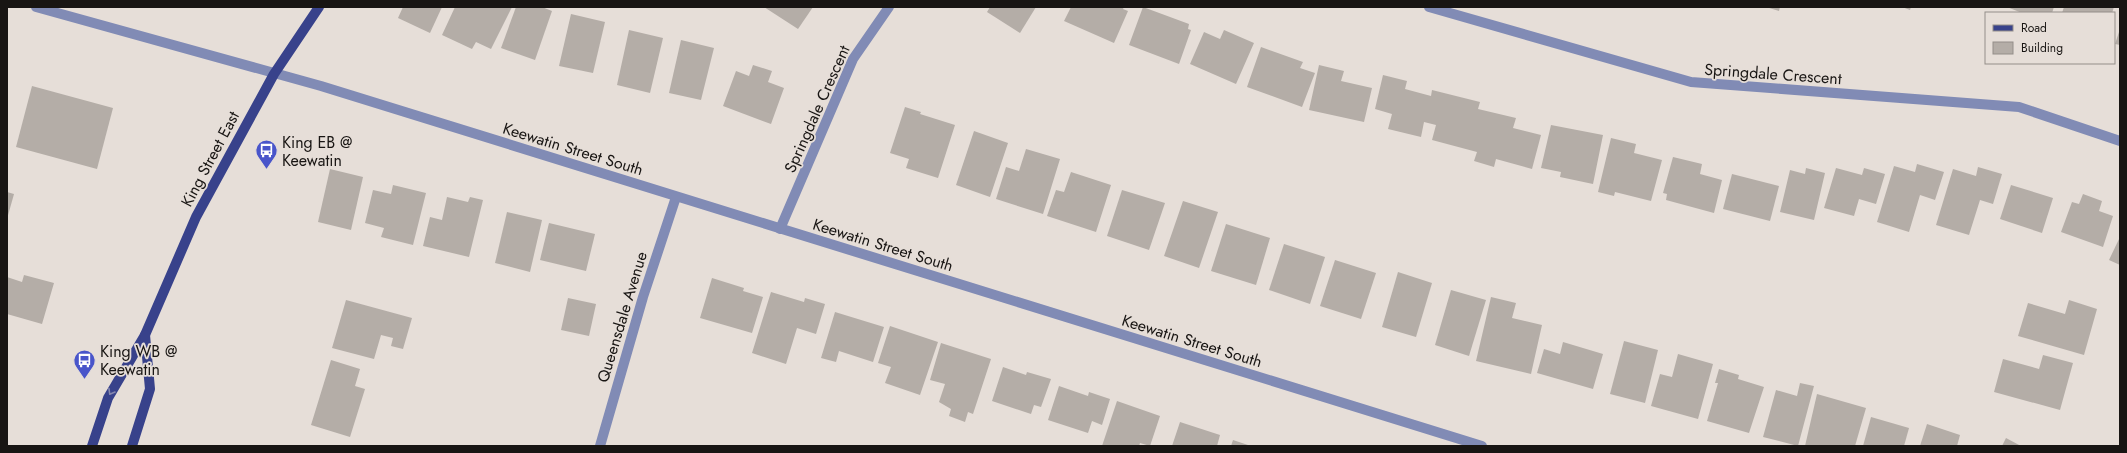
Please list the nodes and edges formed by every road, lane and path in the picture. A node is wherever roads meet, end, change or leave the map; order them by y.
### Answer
1 (36, 7) edge
2 (319, 7) edge
3 (889, 7) edge
4 (1429, 7) edge
5 (274, 74) junction
6 (2120, 141) edge
7 (676, 197) junction
8 (780, 229) junction
9 (145, 335) junction
10 (1458, 442) edge
11 (92, 446) edge
12 (132, 446) edge
13 (600, 446) edge
14 (1482, 446) edge

1 - 5 street, Keewatin Street South
2 - 5 main road, King Street East
3 - 8 street, Springdale Crescent
4 - 6 street, Springdale Crescent
5 - 7 street, Keewatin Street South
5 - 9 main road, King Street East
7 - 8 street, Keewatin Street South
7 - 13 street, Queensdale Avenue
8 - 10 street, Keewatin Street South
9 -> 11 main road, King Street East
9 - 12 main road, King Street East
10 - 14 street, Keewatin Street South

